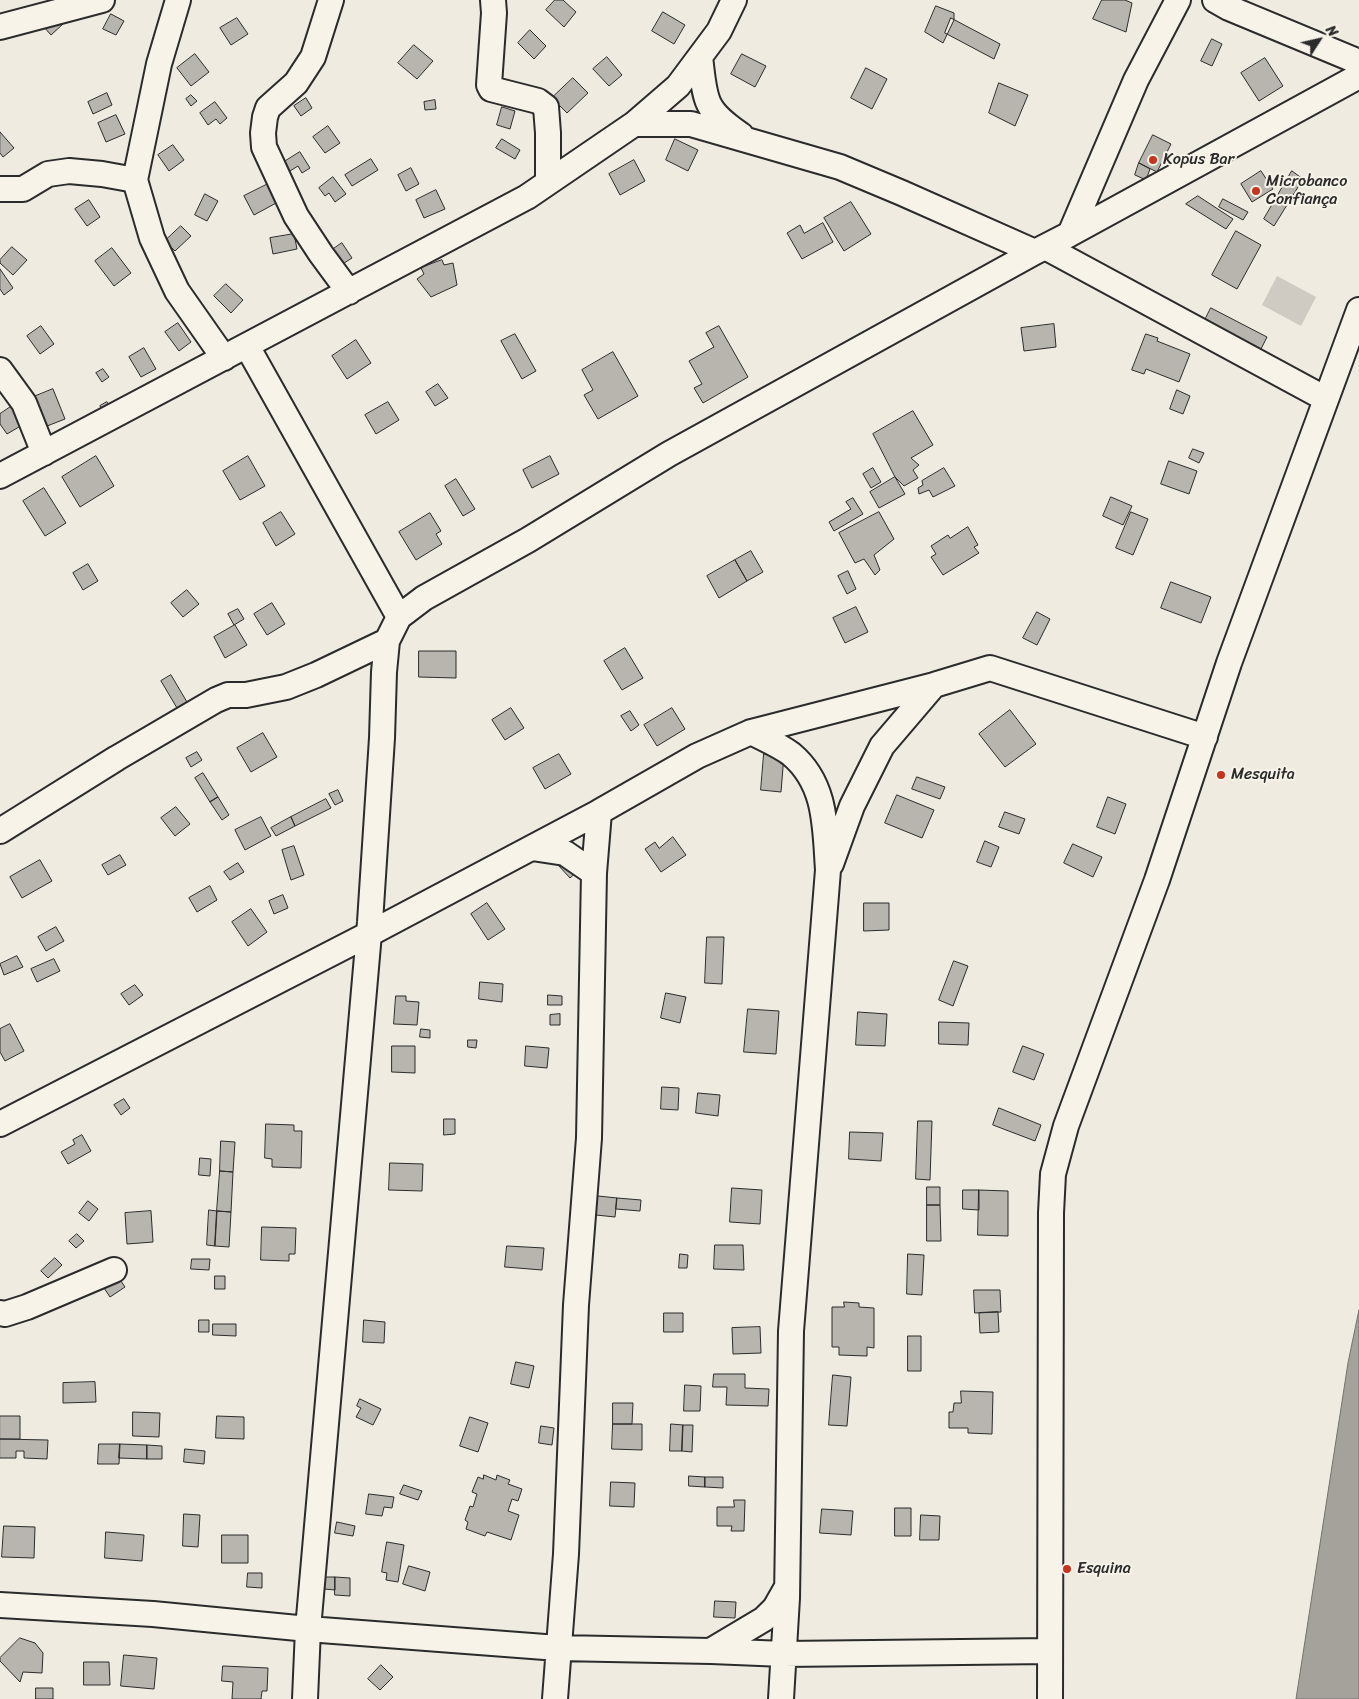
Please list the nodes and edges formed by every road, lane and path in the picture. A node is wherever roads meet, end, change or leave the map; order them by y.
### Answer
1 (102, 0) edge
2 (178, 0) edge
3 (331, 0) edge
4 (492, 0) edge
5 (734, 0) edge
6 (1178, 0) edge
7 (1215, 0) edge
8 (1236, 7) edge
9 (0, 27) edge
10 (700, 57) junction
11 (1359, 62) edge
12 (1359, 76) edge
13 (634, 124) junction
14 (745, 139) junction
15 (136, 180) junction
16 (548, 182) junction
17 (0, 189) edge
18 (1070, 234) junction
19 (1040, 250) junction
20 (349, 292) junction
21 (1359, 310) edge
22 (247, 346) junction
23 (224, 358) junction
24 (0, 370) edge
25 (1326, 399) junction
26 (44, 453) junction
27 (0, 476) edge
28 (399, 617) junction
29 (387, 641) junction
30 (934, 685) junction
31 (751, 732) junction
32 (1205, 737) junction
33 (599, 812) junction
34 (0, 831) edge
35 (532, 848) junction
36 (828, 870) junction
37 (594, 873) junction
38 (369, 934) junction
39 (0, 1124) edge
40 (114, 1270) dead end
41 (0, 1314) edge
42 (787, 1587) junction
43 (0, 1604) edge
44 (308, 1629) junction
45 (558, 1648) junction
46 (711, 1650) junction
47 (1050, 1651) junction
48 (784, 1654) junction
49 (305, 1699) edge
50 (555, 1699) edge
51 (781, 1699) edge
52 (1050, 1699) edge

1 - 9 street
2 - 15 street
3 - 20 street
4 - 16 street
5 - 10 street
6 - 18 street
7 - 8 street
8 - 11 street
10 - 13 street
10 - 14 street
12 - 18 street
13 - 14 street
13 - 16 street
14 - 19 street
15 - 17 street
15 - 23 street
16 - 20 street
18 - 19 street
19 - 25 street
19 - 28 street
20 - 22 street
21 - 25 street
22 - 23 street
22 - 28 street
23 - 26 street
24 - 26 street
25 - 32 street
26 - 27 street
28 - 29 street
29 - 34 street
29 - 38 street
30 - 31 street
30 - 32 street
30 - 36 street
31 - 33 street
31 - 36 street
32 - 47 street
33 - 35 street
33 - 37 street
35 - 37 street
35 - 38 street
36 - 42 street
37 - 45 street
38 - 39 street
38 - 44 street
40 - 41 street
42 - 46 street
42 - 48 street
43 - 44 street
44 - 45 street
44 - 49 street
45 - 46 street
45 - 50 street
46 - 48 street
47 - 48 street
47 - 52 street
48 - 51 street

